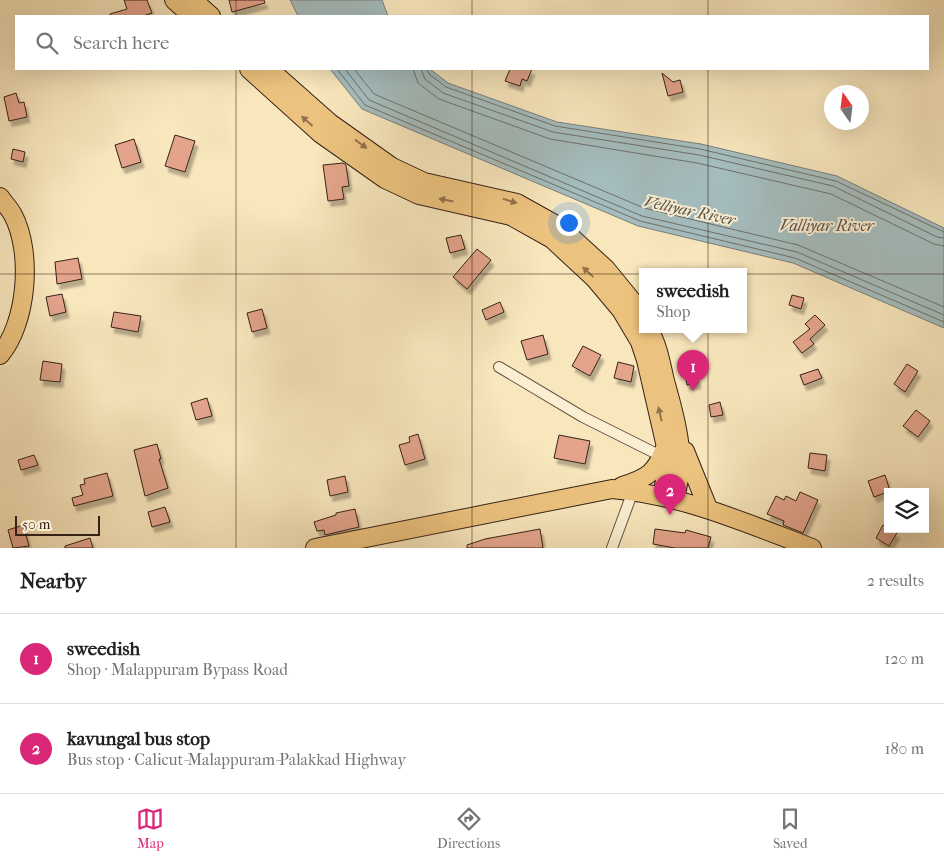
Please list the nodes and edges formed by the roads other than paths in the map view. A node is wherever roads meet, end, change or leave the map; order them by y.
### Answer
1 (174, 0) edge
2 (193, 0) edge
3 (191, 15) edge
4 (210, 15) edge
5 (250, 70) edge
6 (270, 70) edge
7 (0, 196) edge
8 (639, 312) edge
9 (650, 333) edge
10 (0, 355) edge
11 (499, 367) dead end
12 (669, 446) junction
13 (612, 489) junction
14 (633, 491) junction
15 (668, 498) junction
16 (708, 508) junction
17 (315, 548) edge
18 (612, 548) edge
19 (812, 548) edge

1 - 3 highway
2 - 4 highway
12 -> 5 highway
6 -> 8 highway
7 - 10 highway
9 - 12 highway
11 - 12 street
12 - 13 highway
12 - 15 highway
12 - 16 highway
13 - 14 highway
13 - 17 highway
14 - 15 highway
14 - 18 street
15 - 16 highway
16 - 19 highway

